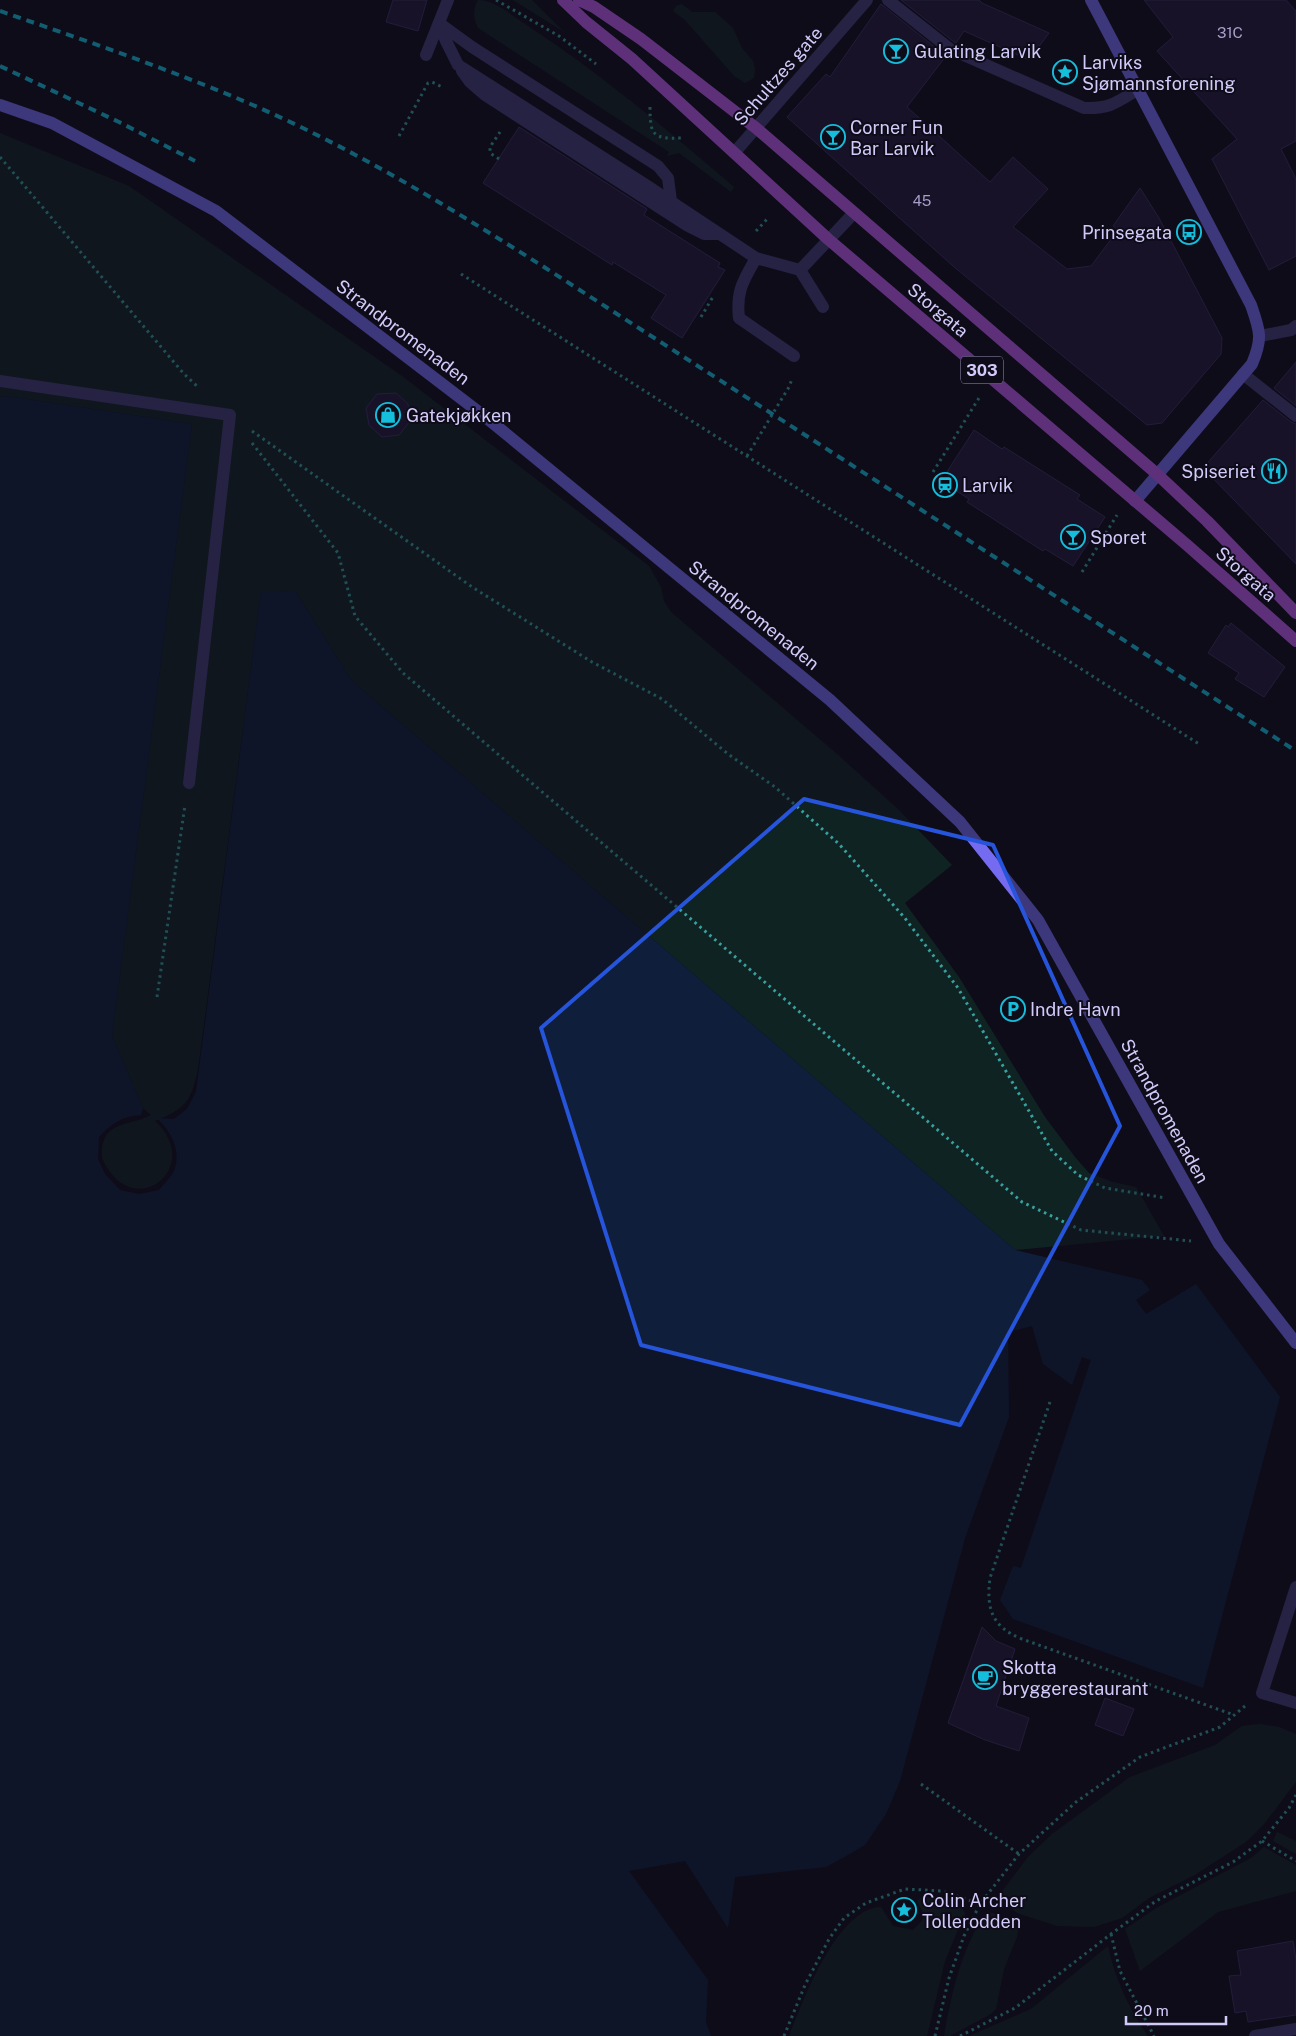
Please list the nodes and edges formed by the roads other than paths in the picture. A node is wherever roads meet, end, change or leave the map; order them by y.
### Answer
1 (448, 0) edge
2 (563, 0) edge
3 (579, 0) edge
4 (867, 0) edge
5 (888, 0) edge
6 (1091, 0) edge
7 (439, 23) junction
8 (426, 55) dead end
9 (458, 65) junction
10 (1137, 90) junction
11 (0, 105) edge
12 (756, 128) junction
13 (735, 152) junction
14 (671, 201) junction
15 (854, 212) junction
16 (721, 234) junction
17 (828, 239) junction
18 (756, 258) junction
19 (800, 270) junction
20 (823, 307) dead end
21 (1296, 326) edge
22 (1260, 336) junction
23 (794, 356) dead end
24 (1244, 374) junction
25 (0, 381) edge
26 (1296, 416) edge
27 (1156, 474) junction
28 (1135, 501) junction
29 (1296, 613) edge
30 (1296, 641) edge
31 (189, 783) road end
32 (1296, 1343) edge
33 (1296, 1587) edge
34 (1296, 1703) edge
35 (1296, 2029) edge
36 (1255, 2036) edge

1 - 7 street
2 - 13 main road, Storgata / 303
3 - 12 main road, Storgata / 303
4 - 12 street, Schultzes gate
5 - 10 street
6 - 10 main road
7 - 8 street
7 - 9 street
7 - 14 street
9 - 14 street
9 - 16 street
10 - 22 main road
11 - 32 main road, Strandpromenaden
12 - 13 street, Schultzes gate
12 - 15 main road, Storgata / 303
13 - 17 main road, Storgata / 303
14 - 16 street
15 - 17 street
15 - 27 main road, Storgata / 303
16 - 18 street
17 - 19 street
17 - 28 main road, Storgata / 303
18 - 19 street
18 - 23 street
19 - 20 street
21 - 22 street
22 - 24 main road
24 - 26 street
24 - 27 main road
25 - 31 street
27 - 28 main road
27 - 29 main road, Storgata / 303
28 - 30 main road, Storgata / 303
33 - 34 street
35 - 36 street

